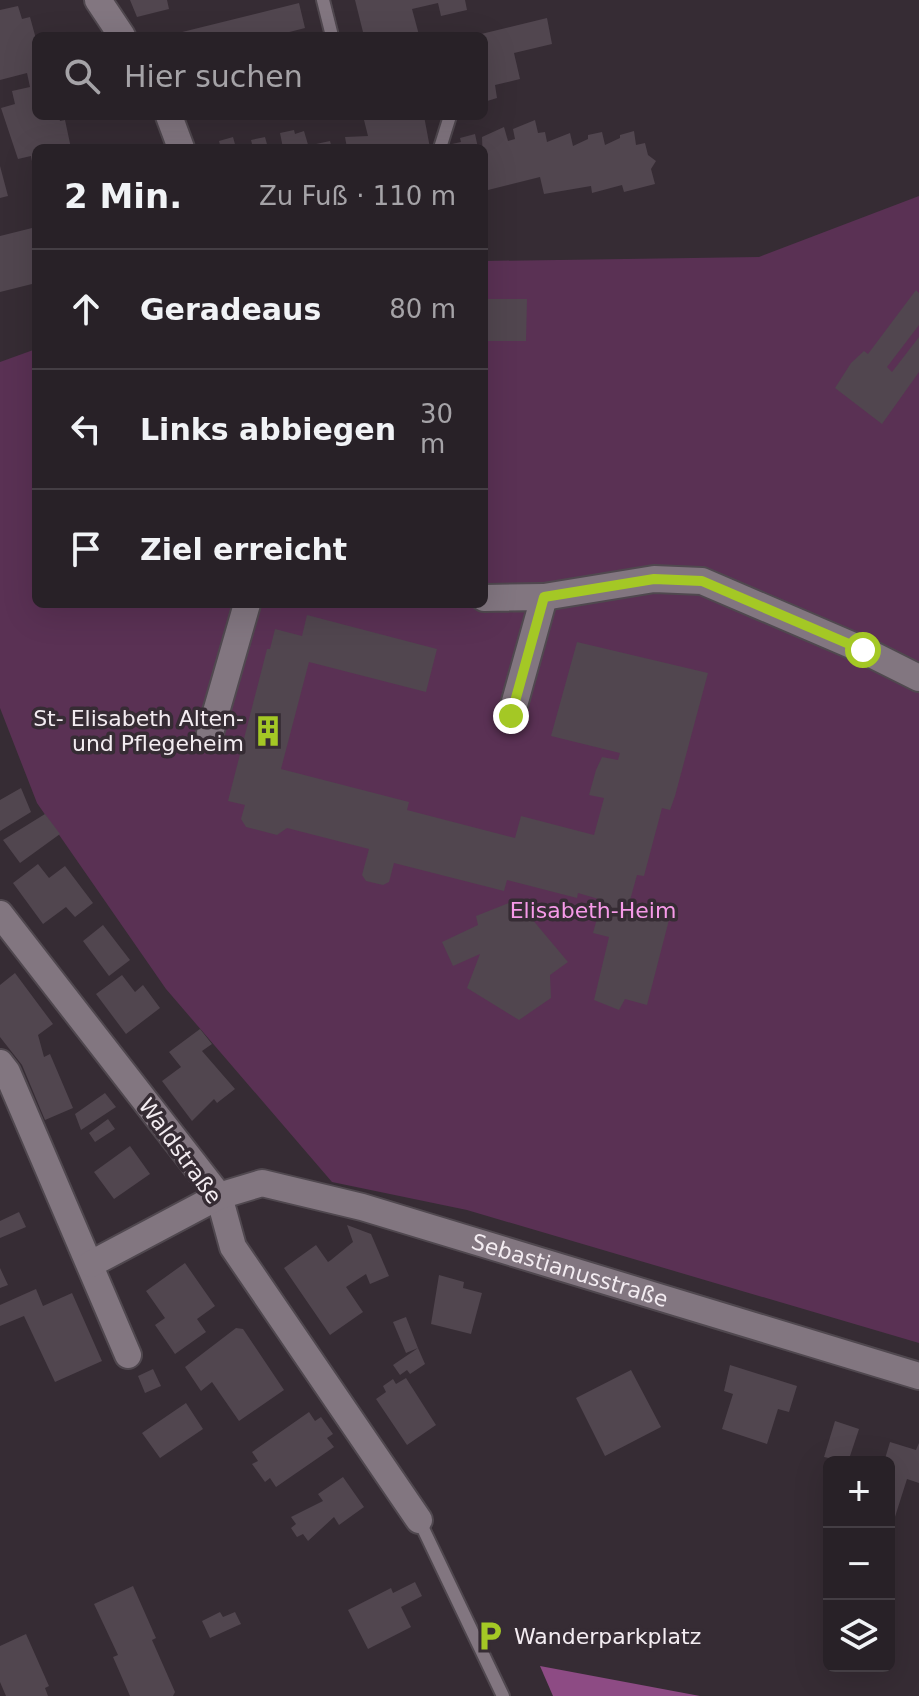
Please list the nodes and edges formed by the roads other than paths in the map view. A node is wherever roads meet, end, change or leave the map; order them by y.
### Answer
1 (98, 0) edge
2 (323, 0) edge
3 (119, 32) edge
4 (331, 32) edge
5 (175, 120) edge
6 (449, 120) edge
7 (180, 144) edge
8 (441, 144) edge
9 (544, 597) junction
10 (488, 598) edge
11 (246, 608) edge
12 (919, 678) edge
13 (511, 716) dead end
14 (210, 733) dead end
15 (0, 914) edge
16 (0, 1063) edge
17 (219, 1196) junction
18 (91, 1264) junction
19 (128, 1355) dead end
20 (919, 1376) edge
21 (419, 1520) joint
22 (503, 1696) edge

1 - 3 street
2 - 4 lane
5 - 7 street
6 - 8 lane
9 - 10 street
9 - 12 street
9 - 13 street
11 - 14 street
15 - 17 street, Waldstraße
16 - 18 street
17 - 18 street, Sebastianusstraße
17 - 20 street, Sebastianusstraße
17 - 21 street, Waldstraße
18 - 19 street
21 - 22 lane

